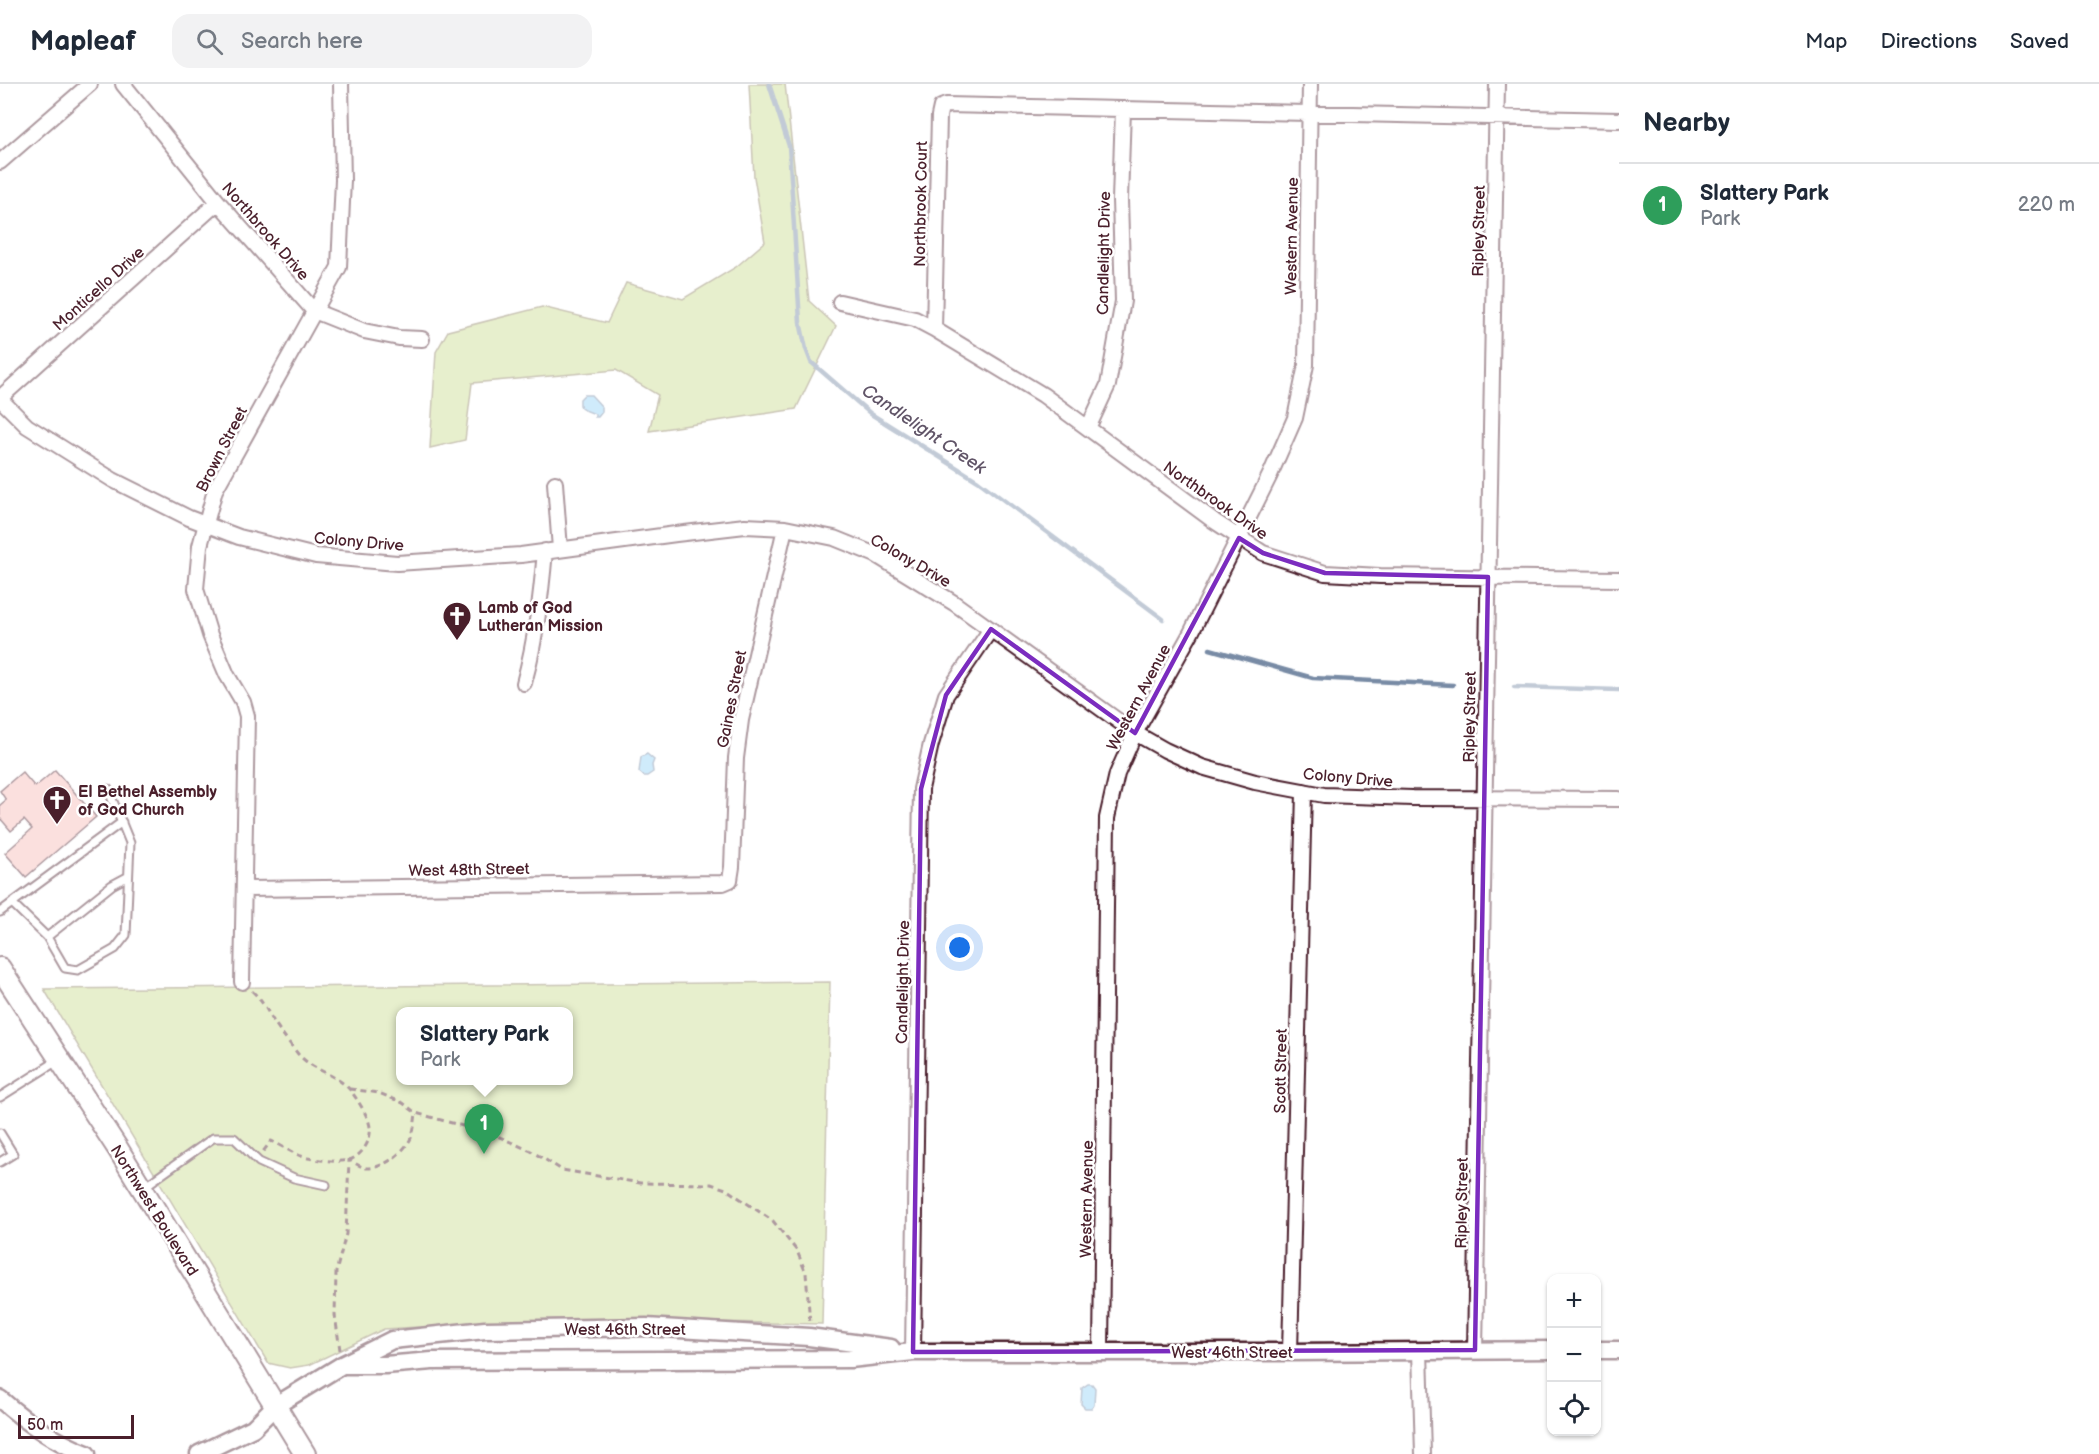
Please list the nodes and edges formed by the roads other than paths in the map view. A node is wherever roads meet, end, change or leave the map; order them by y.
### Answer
1 (90, 84) edge
2 (123, 84) edge
3 (341, 84) edge
4 (1311, 84) edge
5 (1497, 84) edge
6 (1123, 109) junction
7 (1310, 113) junction
8 (1497, 117) junction
9 (1619, 120) edge
10 (0, 162) edge
11 (218, 202) junction
12 (840, 302) dead end
13 (314, 311) junction
14 (934, 329) junction
15 (422, 339) dead end
16 (0, 399) edge
17 (1088, 429) junction
18 (555, 483) dead end
19 (206, 524) junction
20 (785, 528) junction
21 (1239, 538) junction
22 (560, 549) junction
23 (545, 551) junction
24 (1488, 577) junction
25 (1619, 579) edge
26 (991, 629) junction
27 (524, 683) dead end
28 (1135, 733) junction
29 (108, 789) dead end
30 (1304, 791) junction
31 (1484, 799) junction
32 (1619, 799) edge
33 (122, 822) junction
34 (127, 877) junction
35 (695, 883) joint
36 (244, 889) junction
37 (12, 903) junction
38 (0, 912) edge
39 (47, 937) junction
40 (0, 968) edge
41 (242, 982) road end
42 (59, 1060) junction
43 (0, 1097) edge
44 (0, 1133) edge
45 (0, 1162) edge
46 (326, 1185) dead end
47 (142, 1189) junction
48 (1475, 1350) junction
49 (1547, 1350) edge
50 (1601, 1350) edge
51 (1619, 1350) edge
52 (1101, 1351) junction
53 (1420, 1351) junction
54 (913, 1352) junction
55 (1290, 1352) junction
56 (342, 1365) junction
57 (0, 1399) edge
58 (275, 1406) junction
59 (63, 1450) edge
60 (87, 1454) edge
61 (199, 1454) edge
62 (305, 1454) edge
63 (1423, 1454) edge

1 - 10 street
2 - 11 street, Northbrook Drive
3 - 13 street, Brown Street
4 - 7 street, Western Avenue
5 - 8 street, Ripley Street
6 - 7 street
6 - 14 street, Northbrook Court
6 - 17 street, Candlelight Drive
7 - 8 street
7 - 21 street, Western Avenue
8 - 9 street
8 - 24 street, Ripley Street
11 - 13 street, Northbrook Drive
11 - 16 street, Monticello Drive
12 - 14 street, Northbrook Drive
13 - 15 street, Northbrook Drive
13 - 19 street, Brown Street
14 - 17 street, Northbrook Drive
16 - 19 street, Colony Drive
17 - 21 street, Northbrook Drive
18 - 22 street
19 - 23 street, Colony Drive
19 - 36 street, Brown Street
20 - 22 street, Colony Drive
20 - 26 street, Colony Drive
20 - 35 street, Gaines Street
21 - 24 street, Northbrook Drive
21 - 28 street, Western Avenue
22 - 23 street, Colony Drive
23 - 27 street
24 - 25 street, Northbrook Drive
24 - 31 street, Ripley Street
26 - 28 street, Colony Drive
26 - 54 street, Candlelight Drive
28 - 30 street, Colony Drive
28 - 52 street, Western Avenue
29 - 33 lane
30 - 31 street, Colony Drive
30 - 55 street, Scott Street
31 - 32 street, Colony Drive
31 - 48 street, Ripley Street
33 - 34 lane
33 - 37 lane
34 - 39 lane
34 - 39 lane
35 - 36 street, West 48th Street
36 - 41 street, Brown Street
37 - 38 lane
37 - 39 lane
40 - 42 main road, Northwest Boulevard
42 - 43 lane
42 - 47 main road, Northwest Boulevard
44 - 45 lane
46 - 47 lane
47 - 58 main road, Northwest Boulevard
48 - 49 street, West 46th Street
48 - 53 street, West 46th Street
50 - 51 street
52 - 54 street, West 46th Street
52 - 55 street, West 46th Street
53 - 55 street, West 46th Street
53 - 63 street
54 - 56 street, West 46th Street
54 - 56 street, West 46th Street
56 - 58 street, West 46th Street
57 - 59 street
58 - 61 street, West 46th Street
58 - 62 main road, Northwest Boulevard
59 - 60 street

